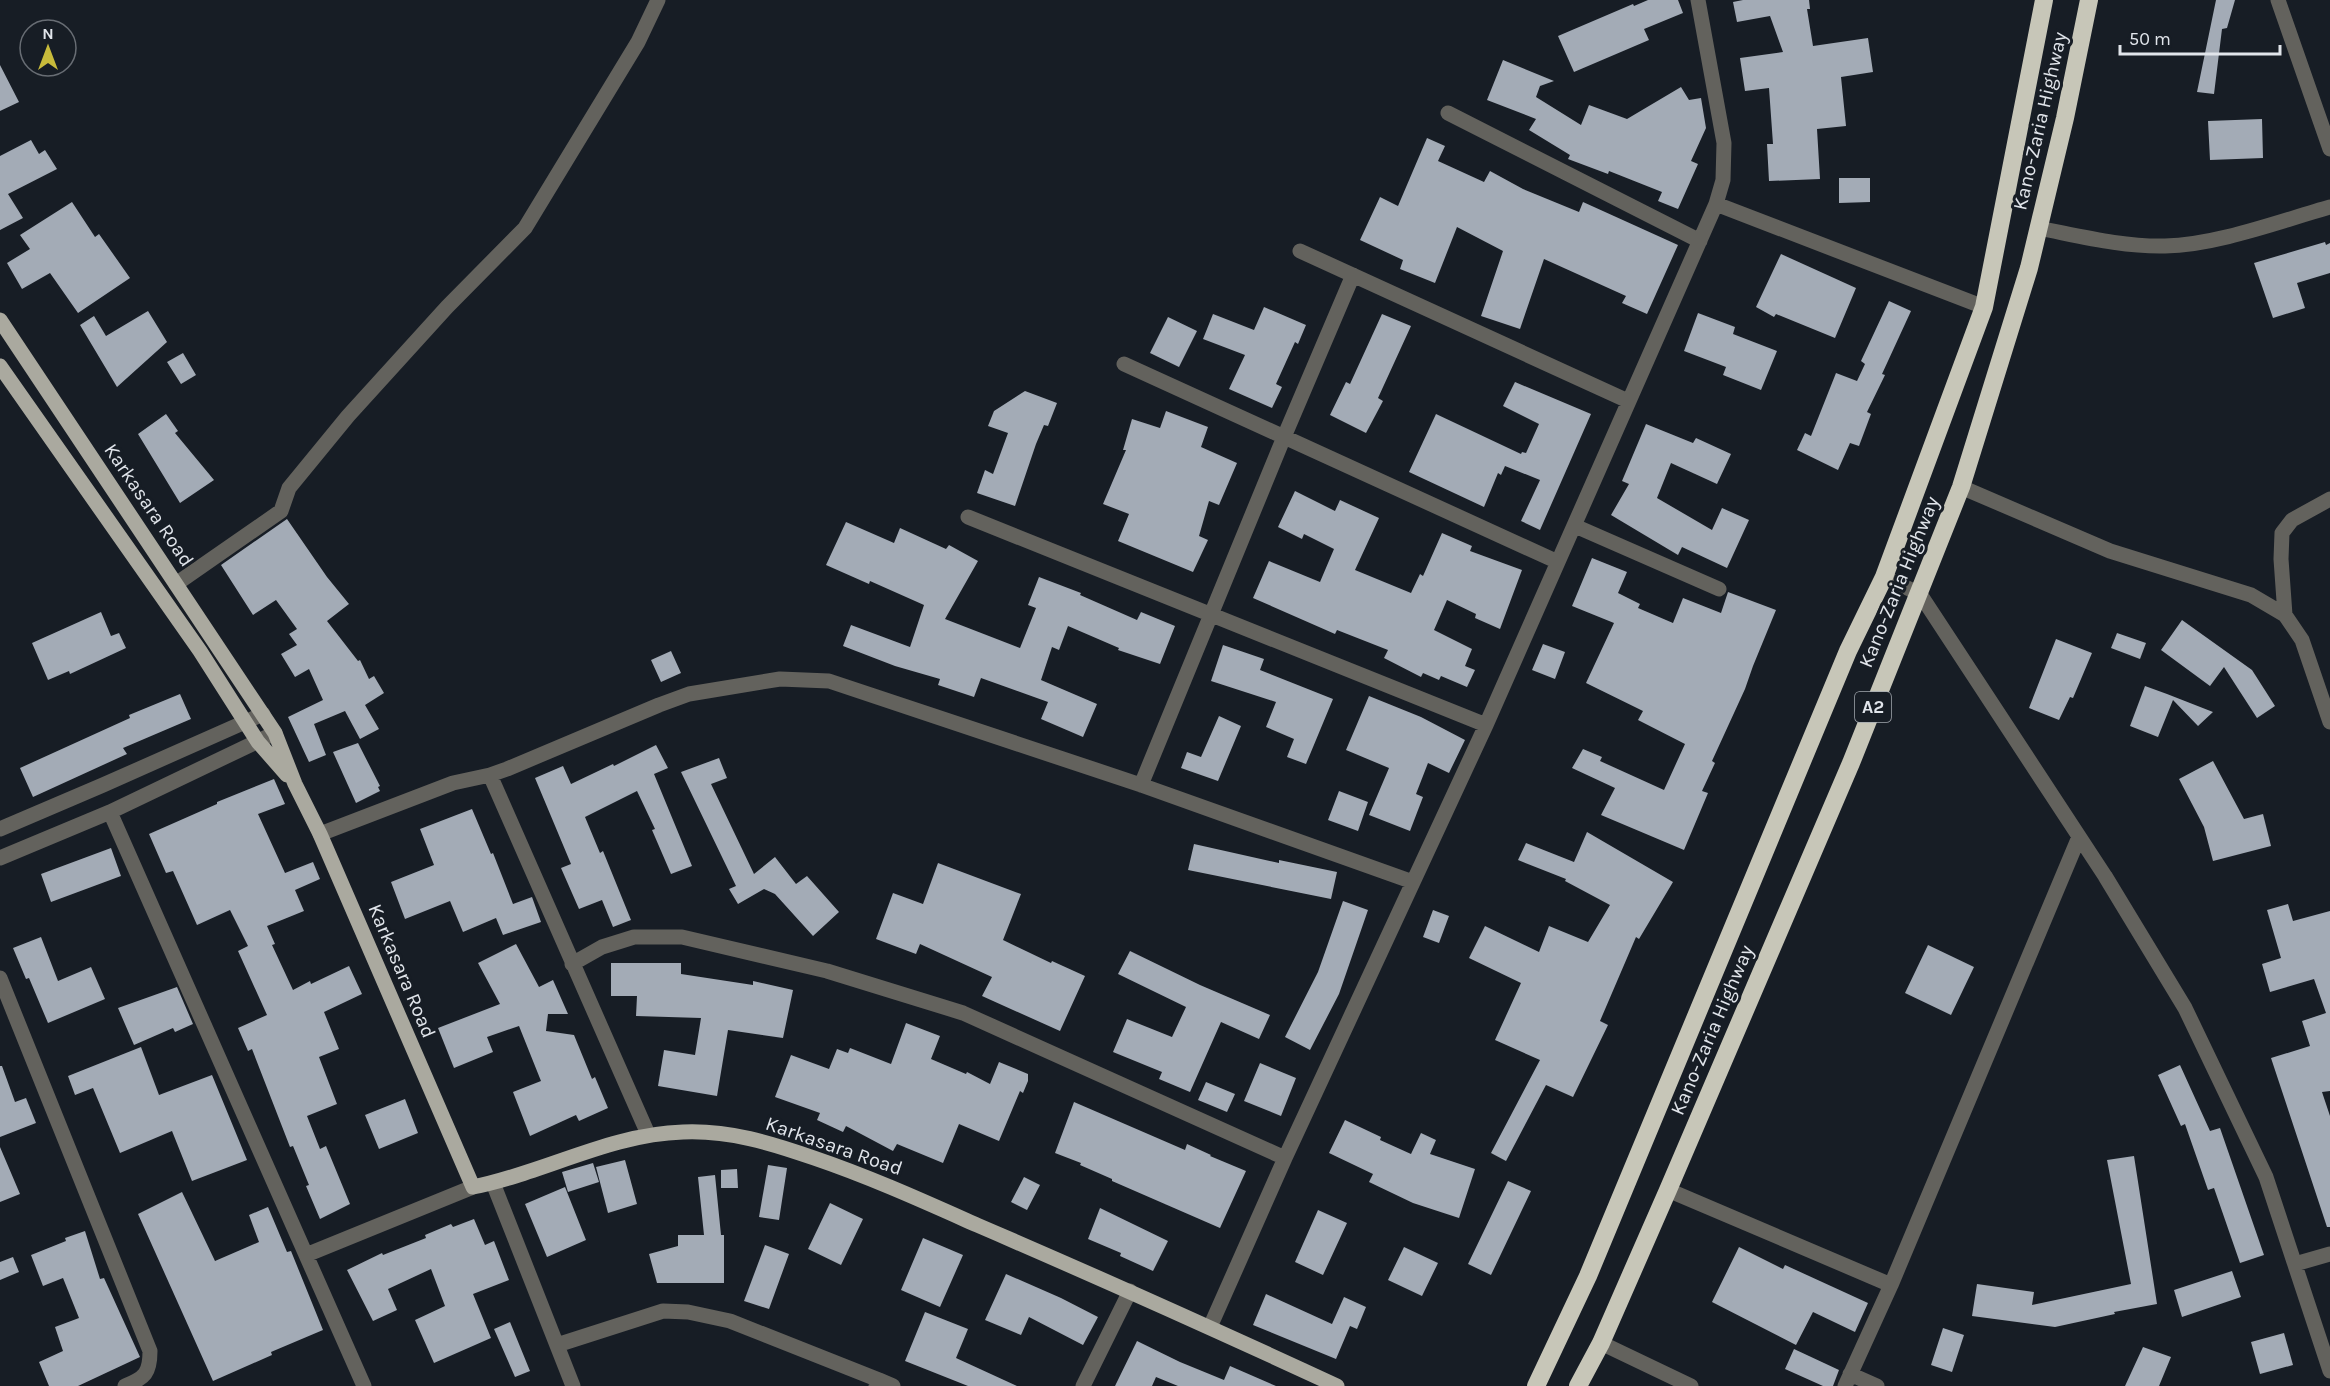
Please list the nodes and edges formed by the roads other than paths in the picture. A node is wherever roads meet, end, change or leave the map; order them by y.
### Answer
1 (658, 0) edge
2 (1698, 0) edge
3 (2044, 0) edge
4 (2089, 0) edge
5 (2278, 0) edge
6 (1448, 113) dead end
7 (2330, 149) edge
8 (1716, 204) junction
9 (2330, 207) edge
10 (2038, 228) junction
11 (1700, 241) junction
12 (1300, 251) dead end
13 (1353, 275) junction
14 (1984, 307) junction
15 (0, 320) edge
16 (1124, 364) dead end
17 (0, 366) edge
18 (1628, 401) junction
19 (1284, 437) junction
20 (1961, 487) junction
21 (2330, 499) edge
22 (968, 517) dead end
23 (1575, 526) junction
24 (1558, 562) junction
25 (1884, 577) junction
26 (176, 584) junction
27 (1719, 589) dead end
28 (1920, 594) junction
29 (1212, 614) junction
30 (2285, 615) junction
31 (262, 714) junction
32 (246, 722) junction
33 (2330, 722) edge
34 (1486, 725) junction
35 (275, 733) junction
36 (258, 742) junction
37 (490, 775) junction
38 (295, 784) junction
39 (1140, 785) junction
40 (110, 812) junction
41 (0, 829) edge
42 (320, 834) junction
43 (2079, 837) junction
44 (0, 858) edge
45 (1413, 882) junction
46 (572, 964) junction
47 (0, 978) edge
48 (648, 1134) junction
49 (1285, 1158) junction
50 (493, 1183) junction
51 (473, 1187) junction
52 (1668, 1190) junction
53 (2330, 1254) edge
54 (306, 1255) junction
55 (2295, 1264) junction
56 (1890, 1285) junction
57 (1130, 1291) junction
58 (1210, 1327) junction
59 (1601, 1343) junction
60 (557, 1345) junction
61 (2330, 1371) edge
62 (1847, 1380) edge
63 (883, 1384) edge
64 (125, 1386) edge
65 (364, 1386) edge
66 (573, 1386) edge
67 (1083, 1386) edge
68 (1337, 1386) edge
69 (1536, 1386) edge
70 (1578, 1386) edge
71 (1691, 1386) edge
72 (1877, 1386) edge

1 - 26 street
2 - 8 street
3 - 14 highway, Kano-Zaria Highway / A2
4 - 10 highway, Kano-Zaria Highway / A2
5 - 7 street
6 - 11 street
8 - 11 street
8 - 14 street
9 - 10 street
10 - 20 highway, Kano-Zaria Highway / A2
11 - 18 street
12 - 13 street
13 - 18 street
13 - 19 street
14 - 25 highway, Kano-Zaria Highway / A2
15 - 26 main road, Karkasara Road
16 - 19 street
17 - 32 main road, Karkasara Road
18 - 23 street
19 - 24 street
19 - 29 street
20 - 28 highway, Kano-Zaria Highway / A2
20 - 30 street
21 - 30 street
22 - 29 street
23 - 24 street
23 - 27 street
24 - 34 street
25 - 28 street
25 - 69 highway, Kano-Zaria Highway / A2
26 - 31 main road, Karkasara Road
28 - 43 street
28 - 52 highway, Kano-Zaria Highway / A2
29 - 34 street
29 - 39 street
30 - 33 street
31 - 32 street
31 - 35 main road, Karkasara Road
32 - 36 main road, Karkasara Road
32 - 41 street
34 - 45 street
35 - 36 street
35 - 38 main road, Karkasara Road
36 - 38 main road, Karkasara Road
36 - 40 street
37 - 39 street
37 - 42 street
37 - 46 street
38 - 42 main road, Karkasara Road
39 - 45 street
40 - 44 street
40 - 54 street
42 - 51 main road, Karkasara Road
43 - 55 street
43 - 56 street
45 - 49 street
46 - 48 street
46 - 49 street
47 - 64 street
48 - 50 main road, Karkasara Road
48 - 57 main road, Karkasara Road
49 - 58 street
50 - 51 main road, Karkasara Road
50 - 60 street
51 - 54 street
52 - 56 street
52 - 59 highway, Kano-Zaria Highway / A2
53 - 55 street
54 - 65 street
55 - 61 street
56 - 62 street
57 - 58 main road, Karkasara Road
57 - 67 street
58 - 68 main road, Karkasara Road
59 - 70 highway, Kano-Zaria Highway / A2
59 - 71 street
60 - 63 street
60 - 66 street
62 - 72 street

